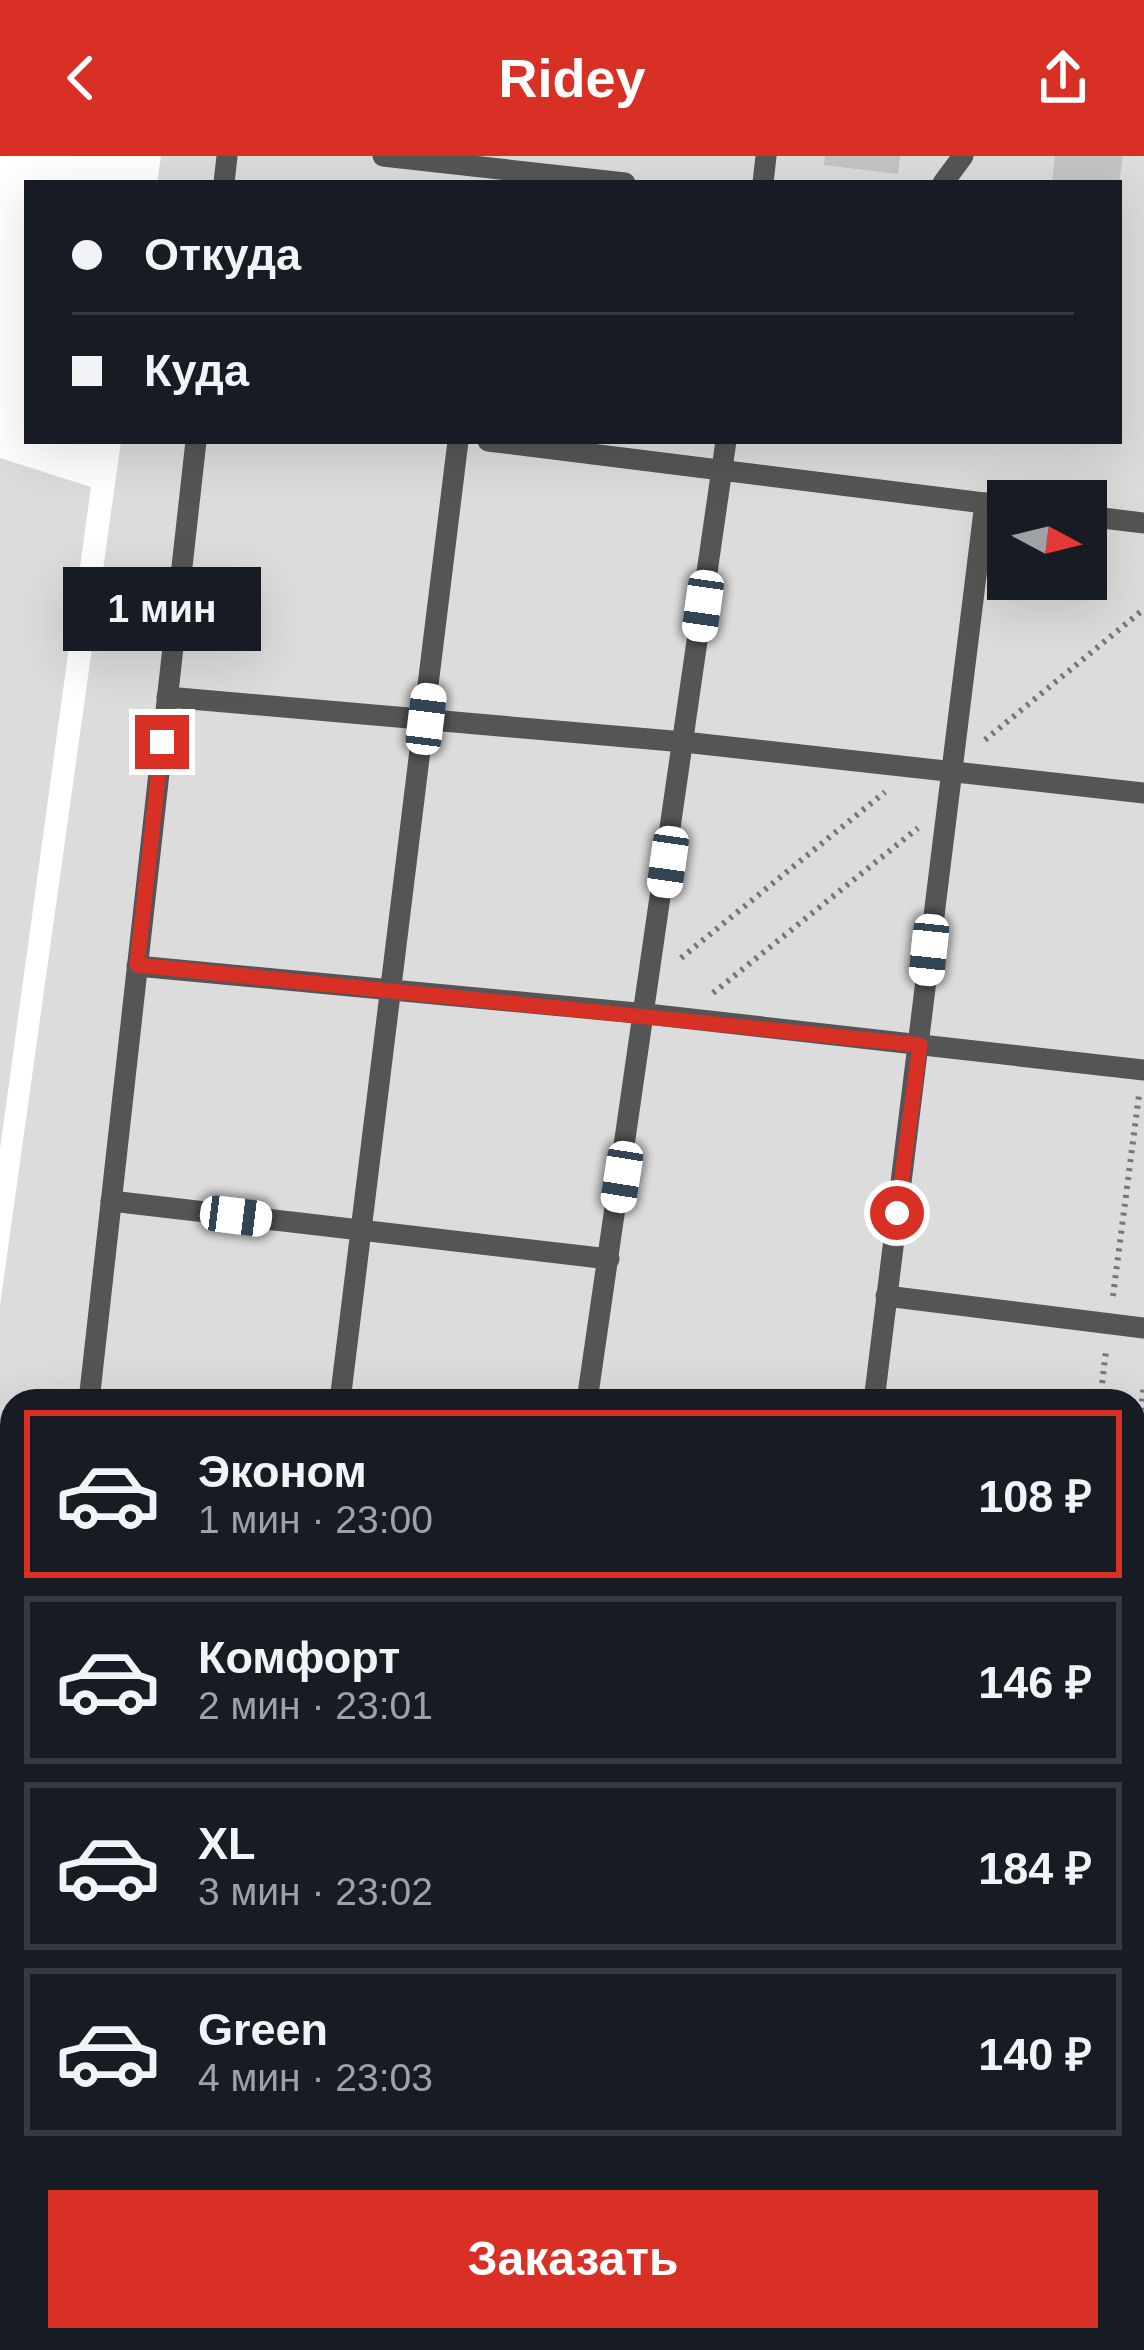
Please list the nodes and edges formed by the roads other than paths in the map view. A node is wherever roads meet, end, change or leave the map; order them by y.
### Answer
1 (383, 156) edge
2 (495, 169) edge
3 (597, 180) edge
4 (196, 444) edge
5 (458, 444) edge
6 (511, 444) edge
7 (726, 444) edge
8 (722, 471) junction
9 (987, 504) edge
10 (1107, 519) edge
11 (1144, 523) edge
12 (987, 555) edge
13 (167, 697) junction
14 (426, 719) junction
15 (684, 742) junction
16 (948, 771) junction
17 (1144, 793) edge
18 (137, 965) junction
19 (392, 990) junction
20 (647, 1014) junction
21 (920, 1045) junction
22 (1143, 1070) edge
23 (111, 1201) junction
24 (362, 1230) junction
25 (609, 1259) junction
26 (886, 1296) junction
27 (1144, 1328) edge
28 (90, 1389) edge
29 (342, 1389) edge
30 (589, 1389) edge
31 (875, 1389) edge

1 - 2 lane
2 - 3 lane
4 - 13 lane
5 - 14 lane
6 - 8 lane
7 - 8 lane
8 - 9 lane
8 - 15 lane
10 - 11 lane
12 - 16 lane
13 - 14 lane
13 - 18 lane
14 - 15 lane
14 - 19 lane
15 - 16 lane
15 - 20 lane
16 - 17 lane
16 - 21 lane
18 - 19 lane
18 - 23 lane
19 - 20 lane
19 - 24 lane
20 - 21 lane
20 - 25 lane
21 - 22 lane
21 - 26 lane
23 - 24 lane
23 - 28 lane
24 - 25 lane
24 - 29 lane
25 - 30 lane
26 - 27 lane
26 - 31 lane

